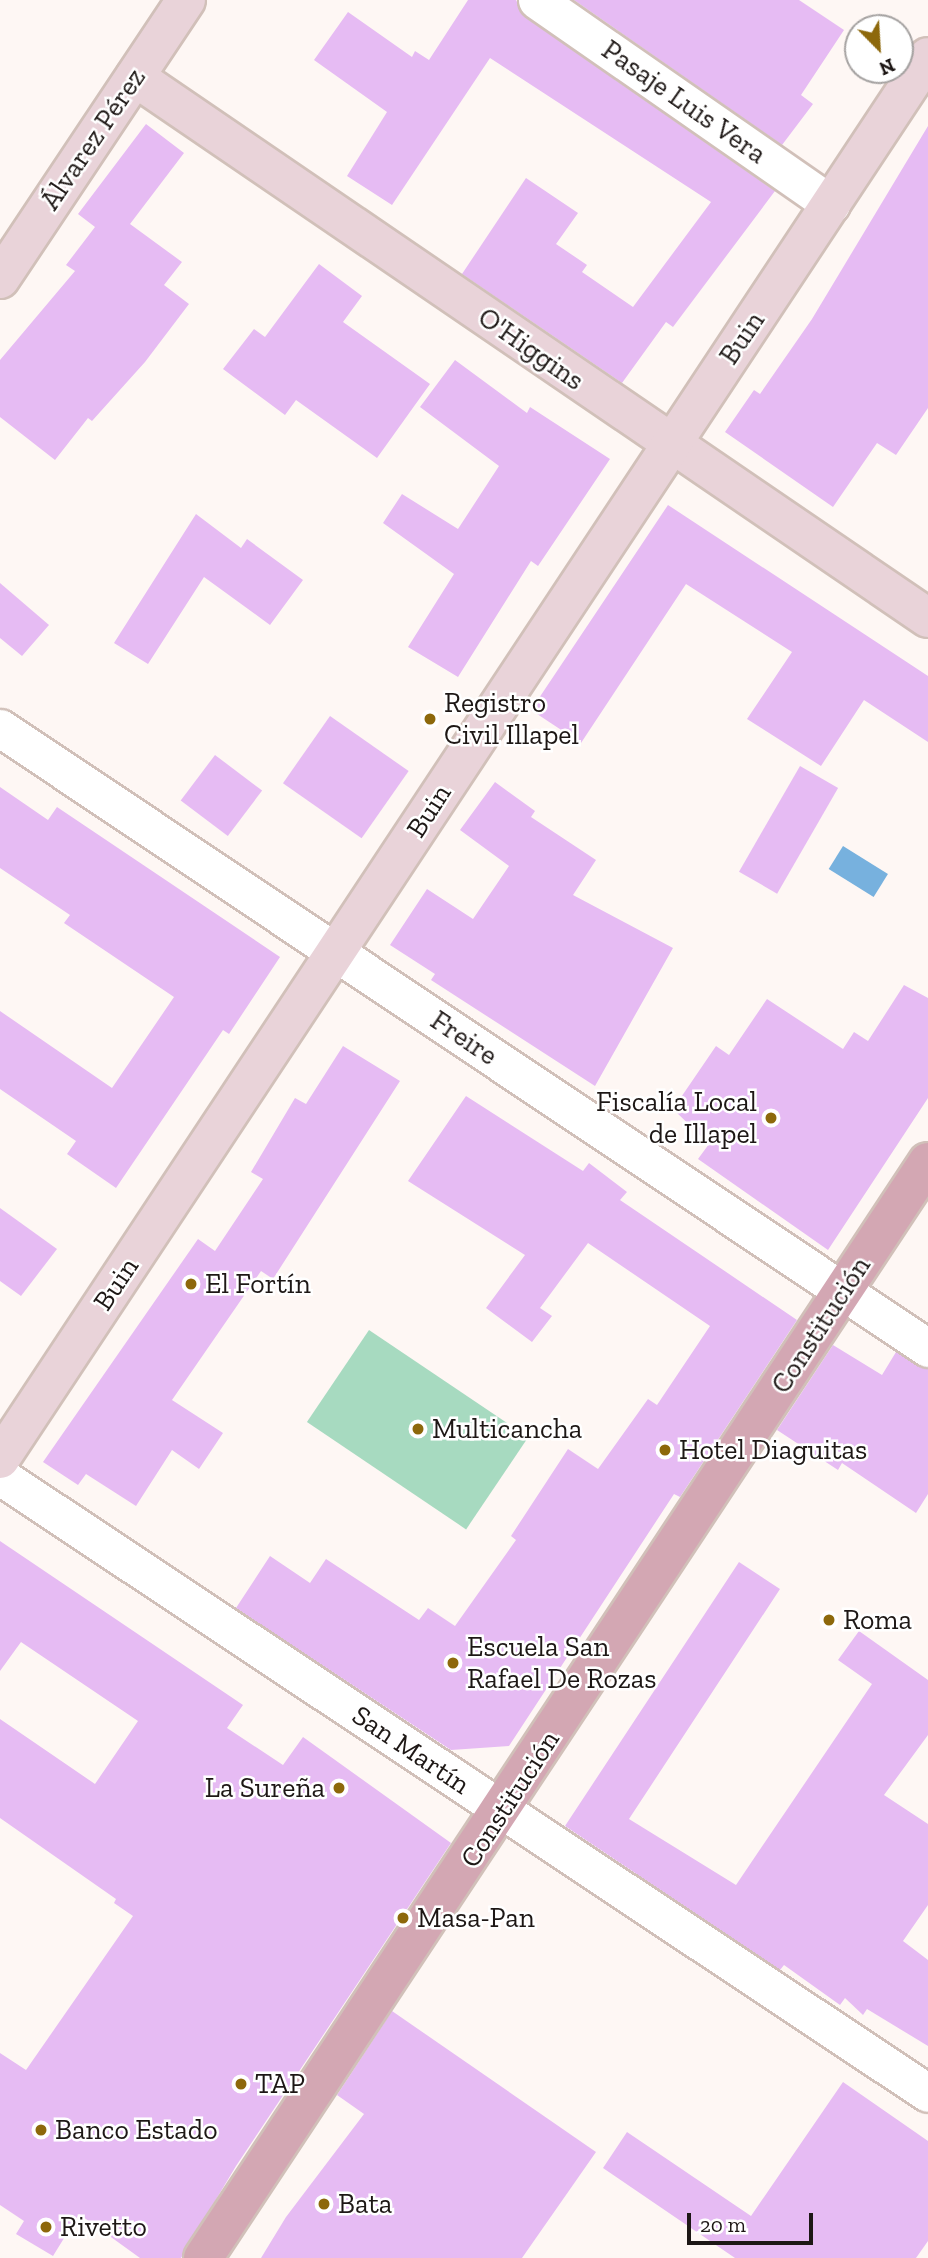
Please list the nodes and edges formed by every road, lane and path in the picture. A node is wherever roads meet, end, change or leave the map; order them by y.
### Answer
1 (186, 0) edge
2 (537, 0) edge
3 (928, 57) edge
4 (135, 77) junction
5 (831, 204) junction
6 (0, 279) edge
7 (671, 445) junction
8 (928, 618) edge
9 (0, 727) edge
10 (336, 952) junction
11 (928, 1162) edge
12 (843, 1291) junction
13 (928, 1348) edge
14 (0, 1459) edge
15 (0, 1476) edge
16 (502, 1811) junction
17 (928, 2094) edge
18 (203, 2258) edge

1 - 4 street, Álvarez Pérez
2 - 5 street, Pasaje Luis Vera
3 - 5 street, Buin
4 - 6 street, Álvarez Pérez
4 - 7 street, O'Higgins
5 - 7 street, Buin
7 - 8 street, O'Higgins
7 - 10 street, Buin
9 - 10 street, Freire
10 - 12 street, Freire
10 - 14 street, Buin
11 - 12 main road, Constitución
12 - 13 street, Freire
12 - 16 main road, Constitución
15 - 16 street, San Martín
16 - 17 street, San Martín
16 - 18 main road, Constitución

